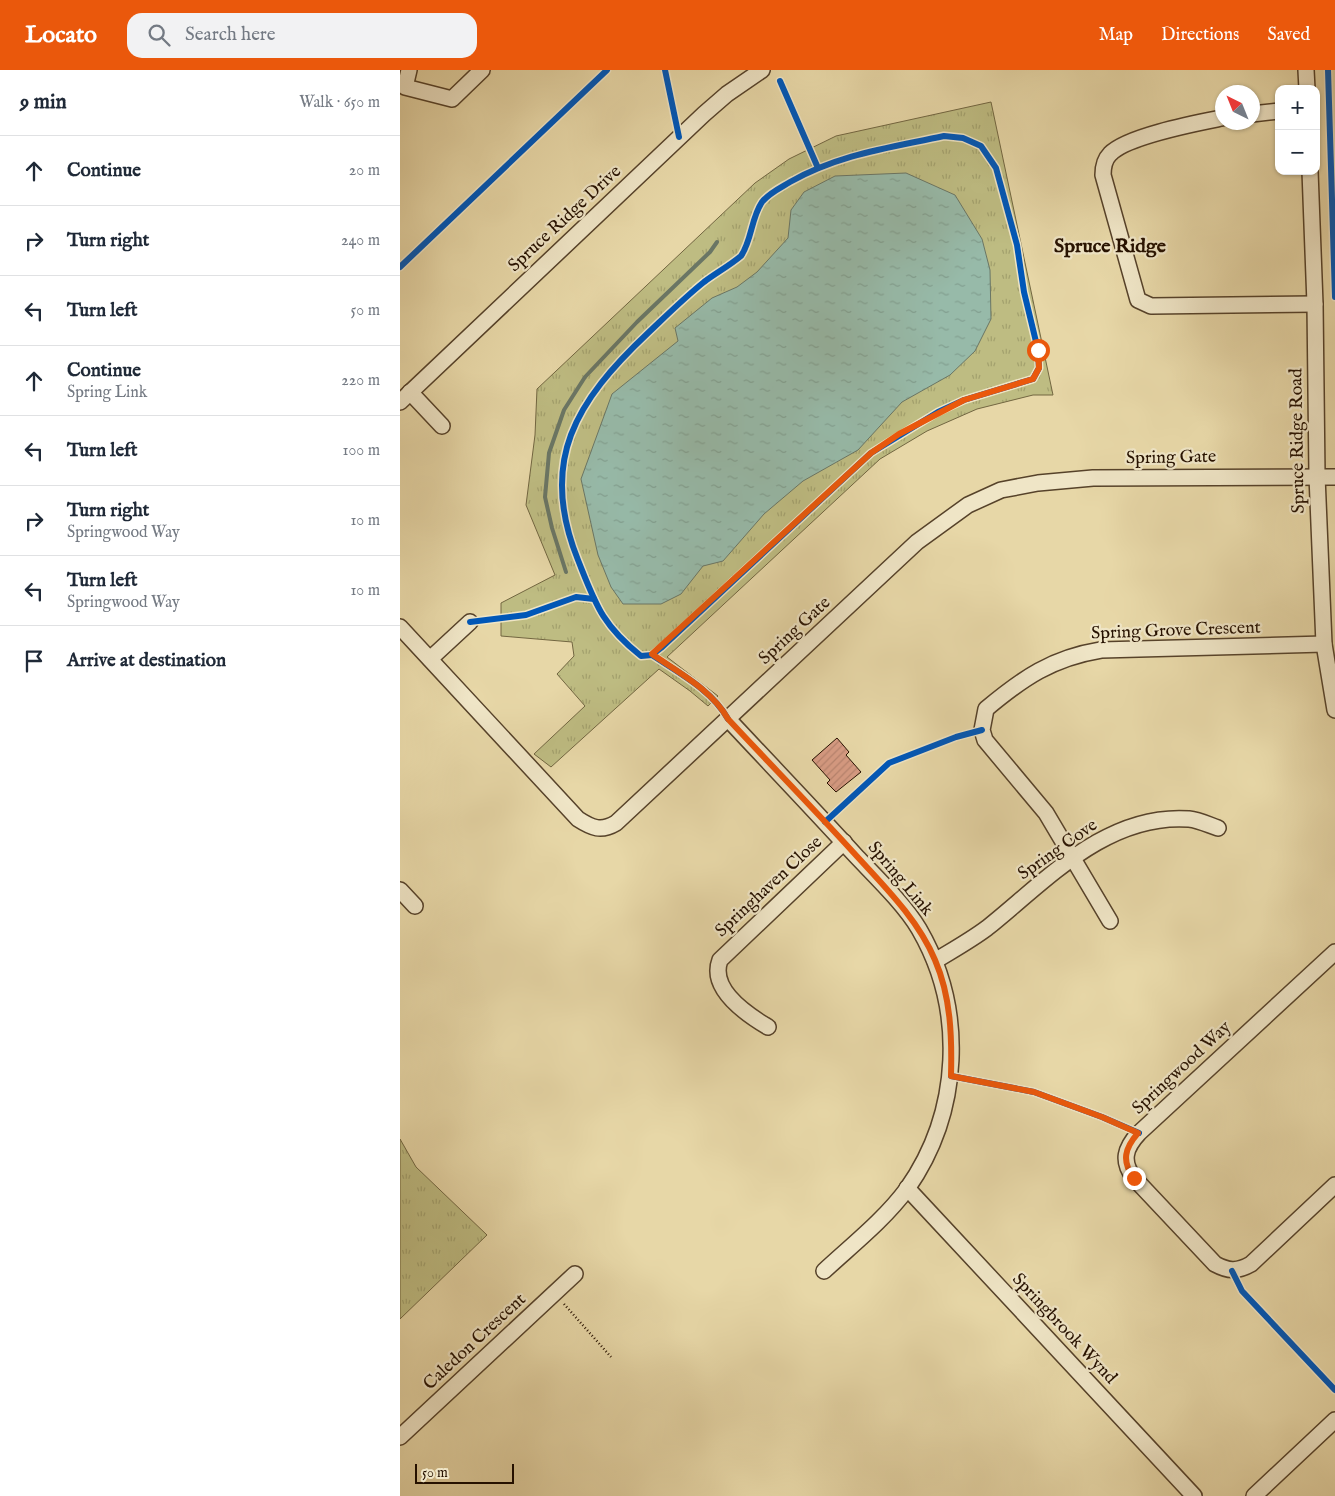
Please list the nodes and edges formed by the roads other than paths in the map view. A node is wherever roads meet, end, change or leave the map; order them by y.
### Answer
1 (409, 70) edge
2 (482, 70) edge
3 (762, 70) edge
4 (1306, 70) edge
5 (1307, 85) edge
6 (1275, 111) edge
7 (1260, 113) edge
8 (1215, 119) edge
9 (1310, 175) edge
10 (1315, 304) junction
11 (405, 397) edge
12 (442, 426) dead end
13 (1317, 476) junction
14 (1335, 477) edge
15 (470, 622) dead end
16 (400, 627) edge
17 (1324, 644) junction
18 (430, 658) junction
19 (1335, 710) edge
20 (728, 719) junction
21 (1218, 828) dead end
22 (844, 842) junction
23 (1074, 858) junction
24 (400, 890) edge
25 (414, 906) dead end
26 (1110, 921) dead end
27 (1335, 952) edge
28 (936, 960) junction
29 (768, 1027) dead end
30 (1335, 1184) edge
31 (907, 1188) junction
32 (824, 1271) dead end
33 (575, 1274) dead end
34 (1335, 1420) edge
35 (400, 1436) edge
36 (1194, 1496) edge
37 (1254, 1496) edge

1 - 2 street
3 - 11 street, Spruce Ridge Drive
4 - 5 street
6 - 7 street
8 - 10 street
9 - 10 street, Spruce Ridge Road
10 - 13 street, Spruce Ridge Road
11 - 12 street
13 - 14 street, Spring Gate
13 - 17 street, Spruce Ridge Road
13 - 20 street, Spring Gate
15 - 18 street
16 - 18 street, Spring Gate
17 - 19 street, Spruce Ridge Road
17 - 23 street, Spring Grove Crescent
18 - 20 street, Spring Gate
20 - 22 street, Spring Link
21 - 23 street, Spring Cove
22 - 28 street, Spring Link
22 - 29 street, Springhaven Close
23 - 26 street, Spring Grove Crescent
23 - 28 street, Spring Cove
24 - 25 street
27 - 30 street, Springwood Way
28 - 31 street, Spring Link
31 - 32 street, Spring Link
31 - 36 street, Springbrook Wynd
33 - 35 street, Caledon Crescent
34 - 37 street

